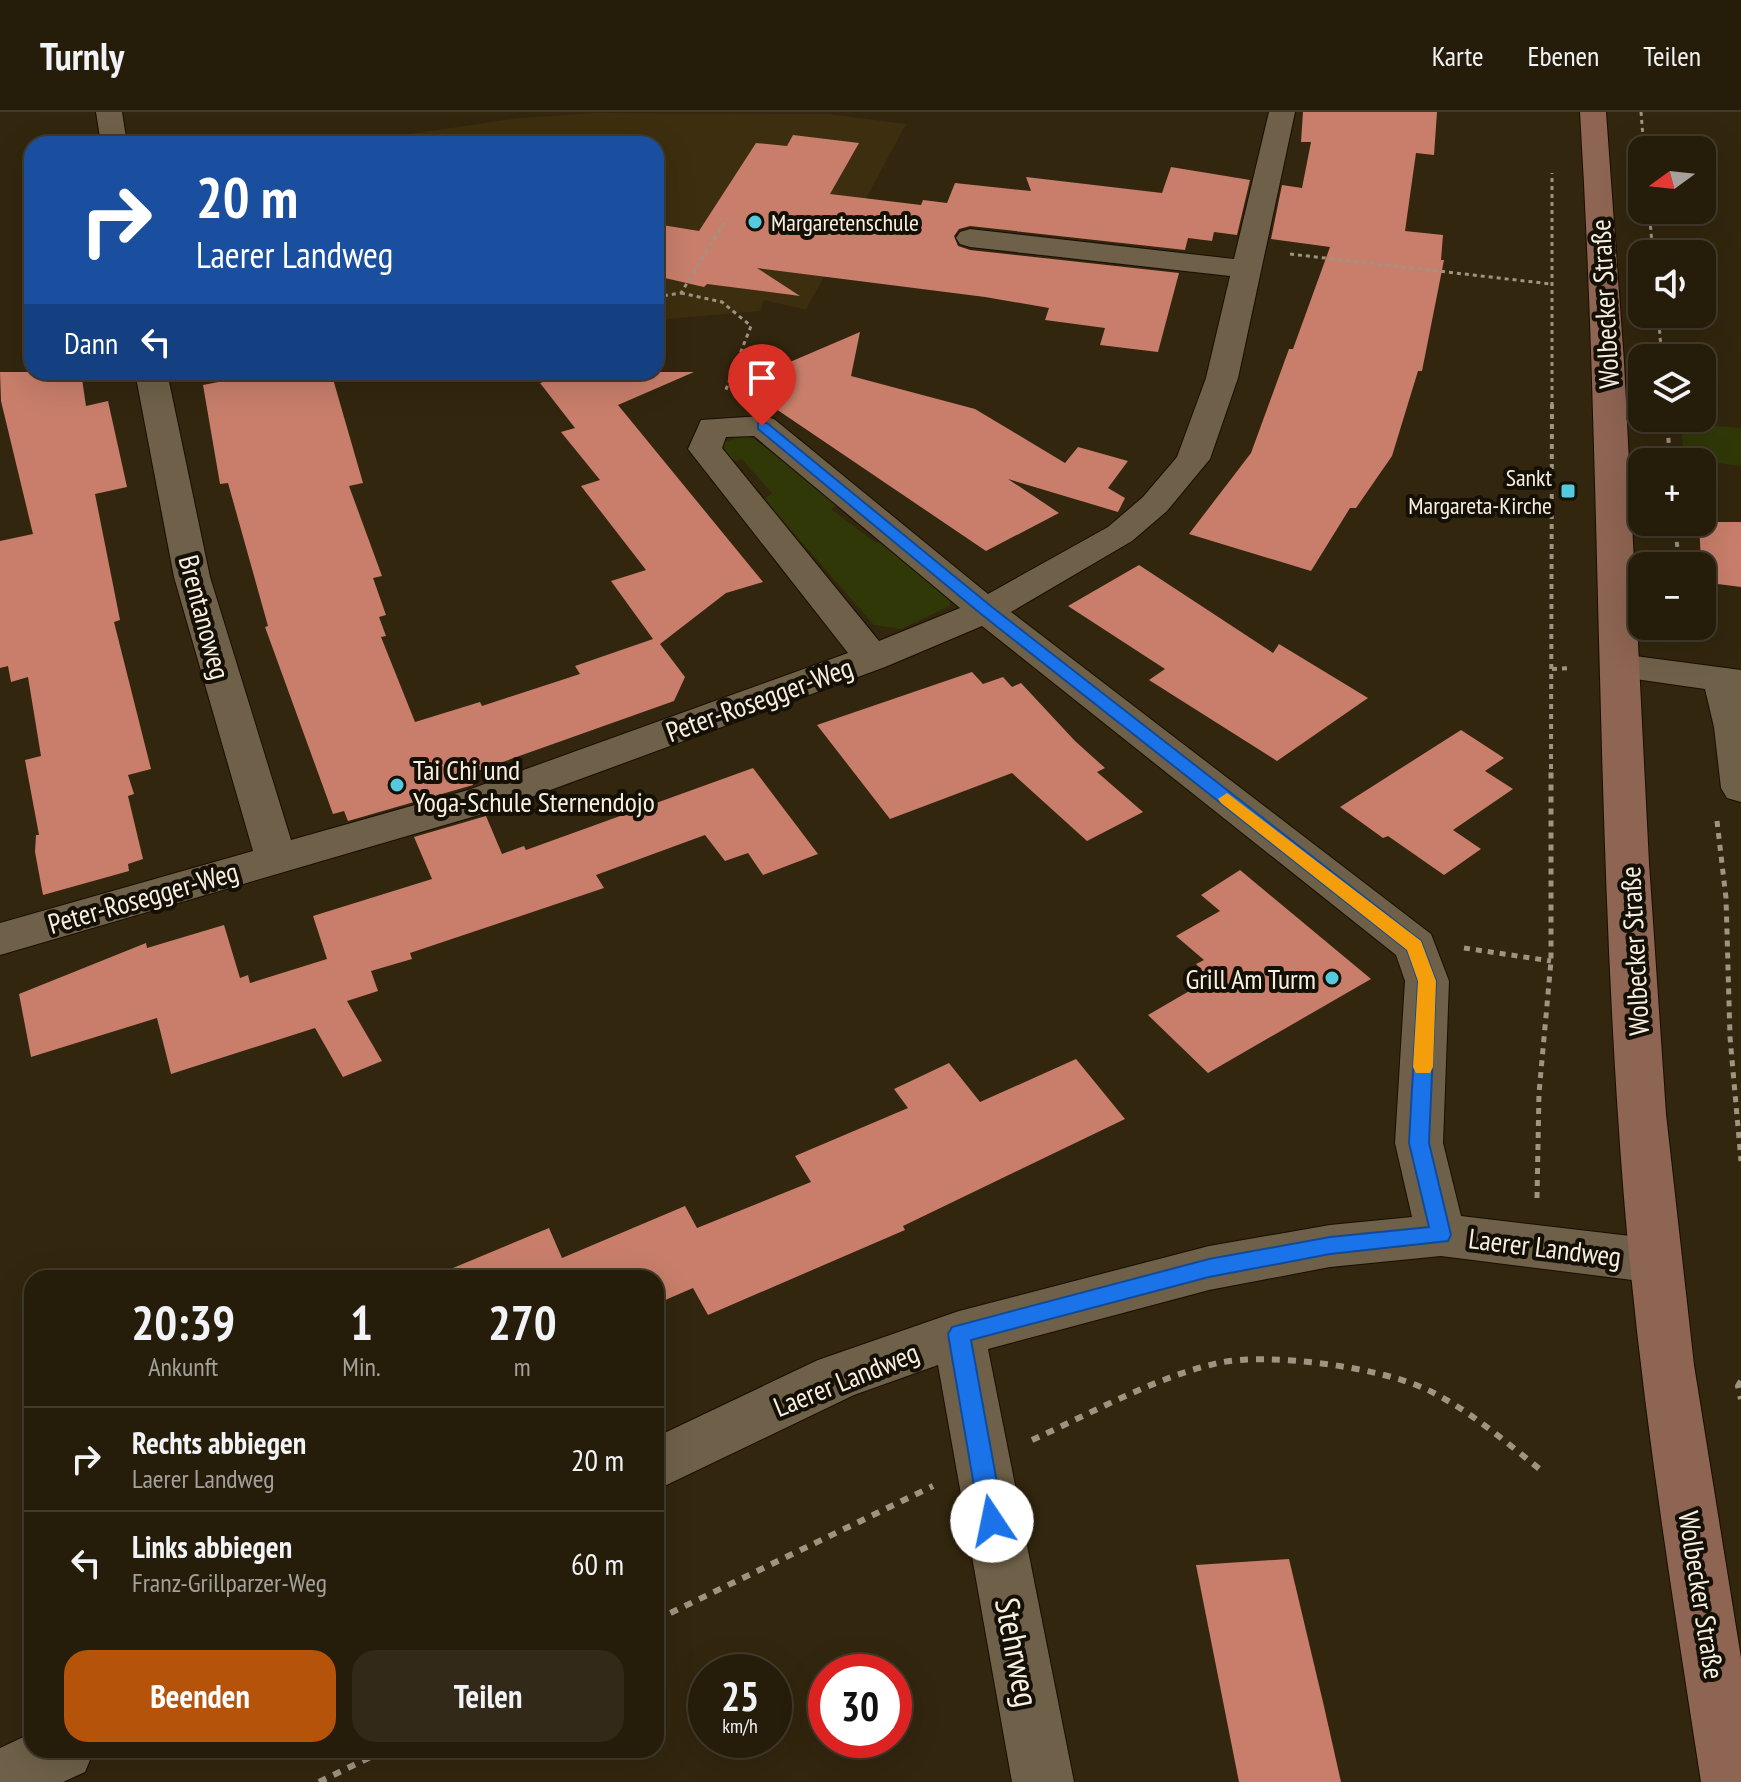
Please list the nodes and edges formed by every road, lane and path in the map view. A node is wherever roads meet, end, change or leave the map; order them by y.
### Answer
1 (109, 112) edge
2 (1282, 112) edge
3 (1641, 112) edge
4 (1593, 113) edge
5 (113, 136) edge
6 (1643, 136) edge
7 (1552, 162) dead end
8 (727, 218) dead end
9 (970, 238) dead end
10 (1249, 259) junction
11 (1551, 284) junction
12 (681, 293) junction
13 (664, 296) edge
14 (153, 380) edge
15 (713, 427) junction
16 (986, 611) junction
17 (872, 658) junction
18 (1620, 666) junction
19 (1731, 681) edge
20 (1728, 798) edge
21 (276, 858) junction
22 (0, 939) edge
23 (1415, 946) junction
24 (1551, 961) junction
25 (1740, 1131) edge
26 (1741, 1161) edge
27 (1441, 1235) junction
28 (1536, 1245) junction
29 (1656, 1261) junction
30 (959, 1334) junction
31 (1741, 1381) edge
32 (1741, 1399) edge
33 (664, 1460) edge
34 (981, 1463) junction
35 (1542, 1471) dead end
36 (664, 1616) edge
37 (46, 1758) edge
38 (368, 1758) edge
39 (0, 1780) edge
40 (319, 1782) edge
41 (1043, 1782) edge
42 (1732, 1782) edge

1 - 5 street
2 - 10 street, Peter-Rosegger-Weg
3 - 6 path
4 - 18 main road, Wolbecker Straße
7 - 11 path, Wolbecker Straße
8 - 12 path
9 - 10 street
10 - 11 path
10 - 16 street, Peter-Rosegger-Weg
11 - 24 path, Wolbecker Straße
12 - 13 path
12 - 15 path
14 - 21 street, Brentanoweg
15 - 16 street
15 - 17 street
16 - 17 street, Peter-Rosegger-Weg
16 - 23 street
17 - 21 street, Peter-Rosegger-Weg
18 - 19 street
18 - 29 main road, Wolbecker Straße
19 - 20 street
20 - 25 path
21 - 22 street, Peter-Rosegger-Weg
23 - 24 path
23 - 27 street
24 - 28 path, Wolbecker Straße
25 - 26 path
27 - 28 street, Laerer Landweg
27 - 30 street, Laerer Landweg
28 - 29 street, Laerer Landweg
29 - 42 main road, Wolbecker Straße
30 - 33 street, Laerer Landweg
30 - 34 street, Stehrweg
31 - 32 path
34 - 35 path
34 - 36 path
34 - 41 street, Stehrweg
37 - 39 street
38 - 40 path

